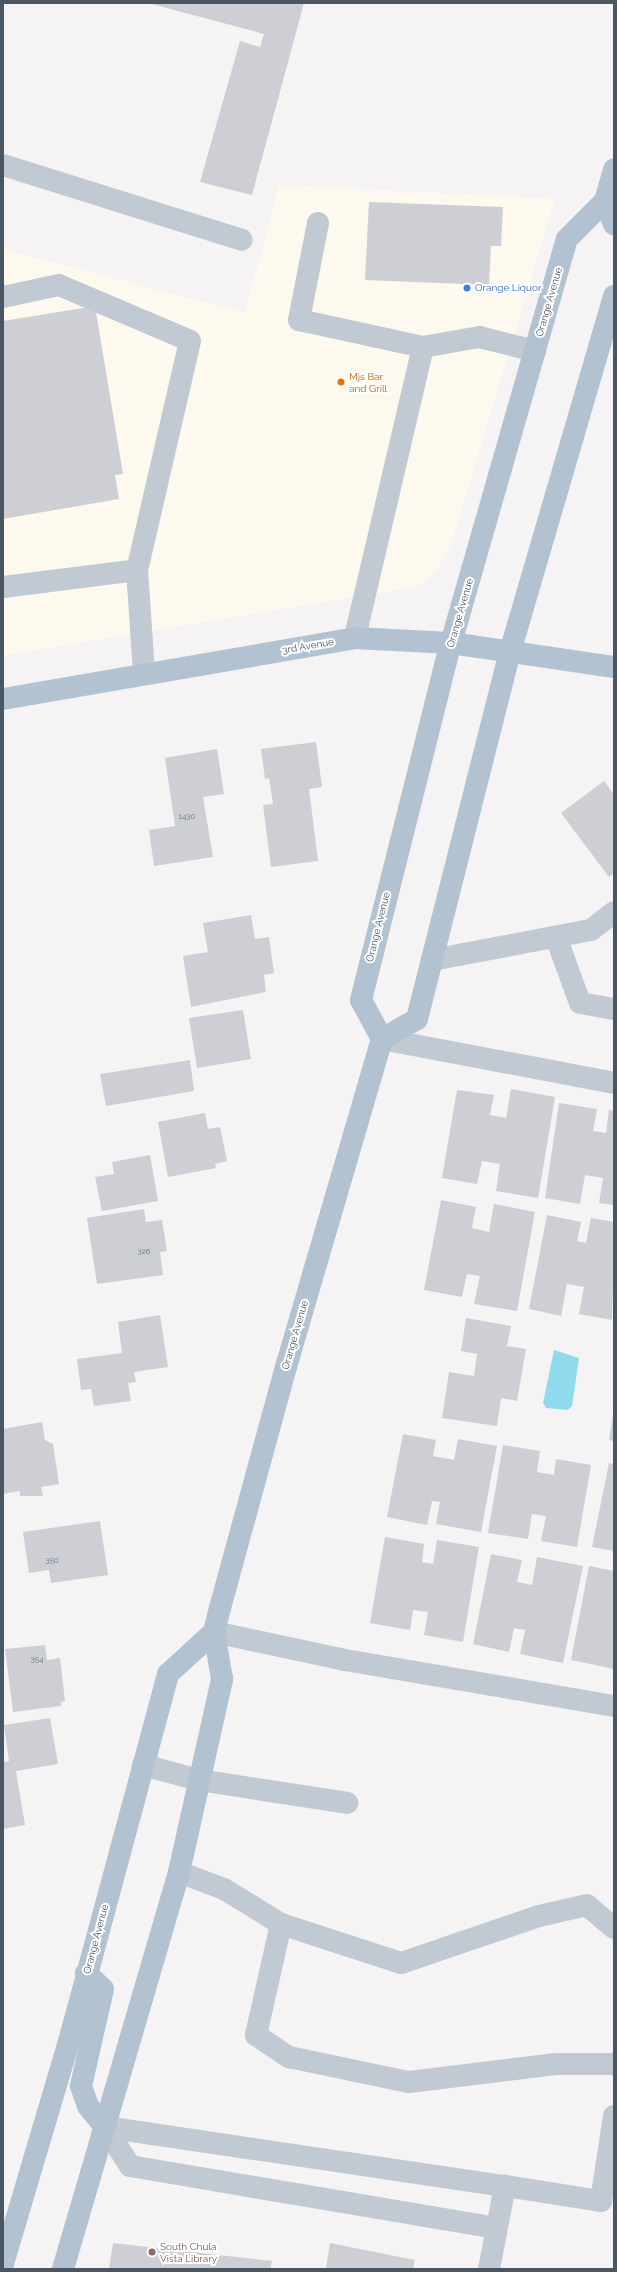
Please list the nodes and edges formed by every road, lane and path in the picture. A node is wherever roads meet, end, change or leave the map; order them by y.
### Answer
1 (3, 165) edge
2 (614, 169) edge
3 (611, 216) edge
4 (318, 223) dead end
5 (242, 240) dead end
6 (614, 296) edge
7 (3, 297) edge
8 (423, 347) junction
9 (535, 351) junction
10 (137, 570) junction
11 (3, 587) edge
12 (355, 638) junction
13 (451, 643) junction
14 (510, 652) junction
15 (614, 667) edge
16 (144, 674) junction
17 (3, 699) edge
18 (614, 912) edge
19 (556, 937) junction
20 (432, 960) junction
21 (614, 1009) edge
22 (382, 1039) junction
23 (614, 1083) edge
24 (214, 1632) junction
25 (614, 1706) edge
26 (143, 1765) junction
27 (199, 1780) junction
28 (347, 1803) dead end
29 (179, 1872) junction
30 (281, 1924) junction
31 (614, 1928) edge
32 (86, 1973) junction
33 (614, 2064) edge
34 (614, 2116) edge
35 (105, 2126) junction
36 (505, 2186) junction
37 (496, 2228) junction
38 (3, 2264) edge
39 (63, 2269) edge
40 (489, 2269) edge

1 - 5 lane
2 - 3 main road, Orange Avenue
3 - 9 main road, Orange Avenue
4 - 8 lane
6 - 14 main road
7 - 10 lane
8 - 9 lane
8 - 12 lane
9 - 13 main road, Orange Avenue
10 - 11 lane
10 - 16 lane
12 - 13 main road, 3rd Avenue
12 - 16 main road, 3rd Avenue
13 - 14 main road, 3rd Avenue
13 - 22 main road, Orange Avenue
14 - 15 main road, 3rd Avenue
14 - 20 main road
16 - 17 main road, 3rd Avenue
18 - 19 lane
19 - 20 lane
19 - 21 lane
20 - 22 main road
22 - 23 lane
22 - 24 main road, Orange Avenue
24 - 25 lane
24 - 26 main road, Orange Avenue
24 - 27 main road, Orange Avenue
26 - 27 lane
26 - 32 main road, Orange Avenue
27 - 28 lane
27 - 29 main road, Orange Avenue
29 - 30 lane
29 - 35 main road, Orange Avenue
30 - 31 lane
30 - 33 lane
32 - 35 main road
32 - 38 main road, Orange Avenue
34 - 36 lane
35 - 36 lane
35 - 37 lane
35 - 39 main road, Orange Avenue
36 - 37 lane
37 - 40 lane

